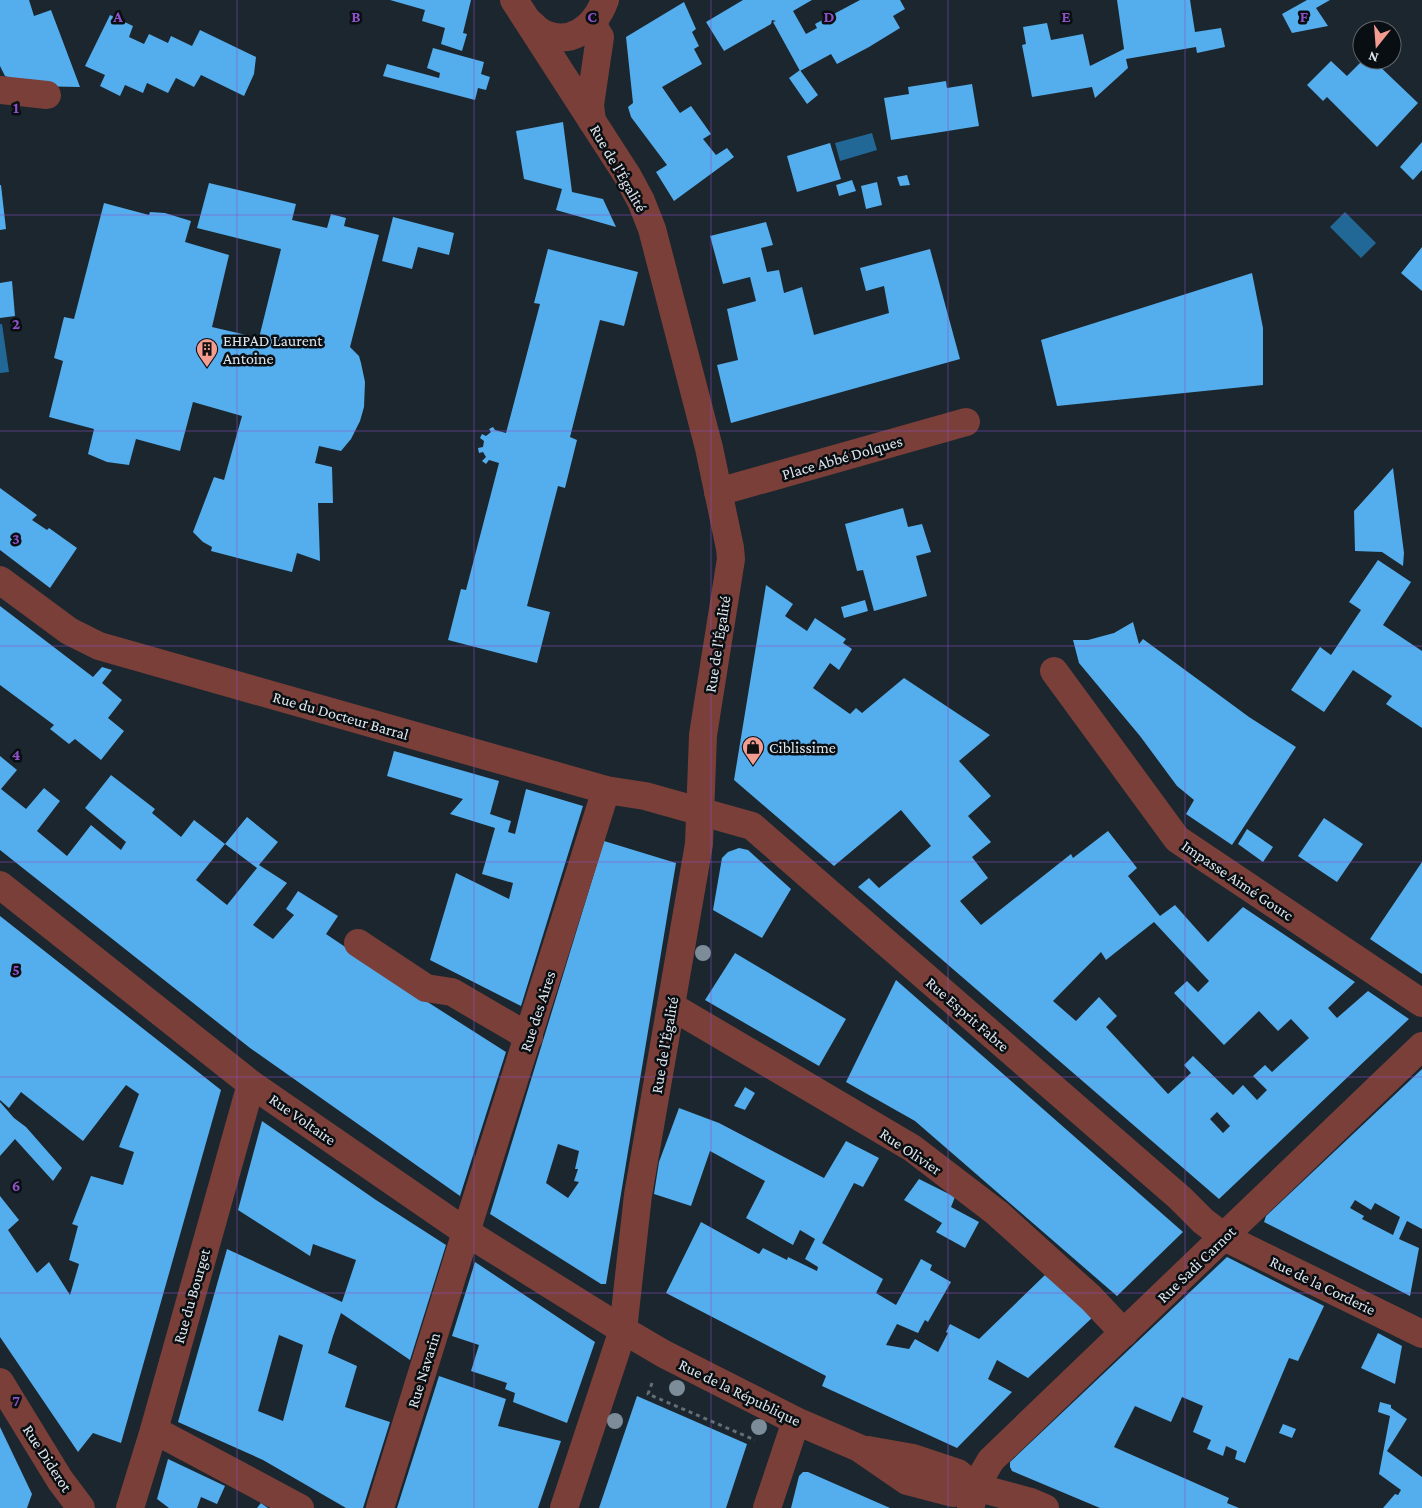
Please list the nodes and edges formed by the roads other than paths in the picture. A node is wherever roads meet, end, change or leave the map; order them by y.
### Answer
1 (604, 0) edge
2 (521, 10) edge
3 (592, 24) junction
4 (0, 90) edge
5 (47, 95) dead end
6 (592, 121) junction
7 (966, 422) dead end
8 (718, 492) junction
9 (0, 580) edge
10 (1054, 671) dead end
11 (606, 790) junction
12 (700, 811) junction
13 (0, 885) edge
14 (358, 943) dead end
15 (1422, 1003) edge
16 (671, 1006) junction
17 (529, 1036) junction
18 (1422, 1046) edge
19 (252, 1084) junction
20 (466, 1232) junction
21 (1224, 1237) junction
22 (623, 1330) junction
23 (1124, 1333) junction
24 (1422, 1334) edge
25 (0, 1382) edge
26 (796, 1421) junction
27 (154, 1430) junction
28 (973, 1498) edge
29 (81, 1508) edge
30 (130, 1508) edge
31 (300, 1508) edge
32 (380, 1508) edge
33 (564, 1508) edge
34 (767, 1508) edge
35 (1045, 1508) edge

1 - 3 street
2 - 3 street
2 - 6 street, Rue de l'Égalité
3 - 6 street
4 - 5 street
6 - 8 street, Rue de l'Égalité
7 - 8 street, Place Abbé Dolques
8 - 12 street, Rue de l'Égalité
9 - 11 street, Rue du Docteur Barral
10 - 15 street, Impasse Aimé Gourc
11 - 12 street, Rue du Docteur Barral
11 - 17 street, Rue des Aires
12 - 16 street, Rue de l'Égalité
12 - 21 street, Rue Esprit Fabre
13 - 19 street, Rue Voltaire
14 - 17 street
16 - 22 street, Rue de l'Égalité
16 - 23 street, Rue Olivier
17 - 20 street, Rue des Aires
18 - 21 street, Rue Sadi Carnot
19 - 20 street, Rue Voltaire
19 - 27 street, Rue du Bourget
20 - 22 street, Rue Voltaire
20 - 32 street, Rue Navarin
21 - 23 street, Rue Sadi Carnot
21 - 24 street, Rue de la Corderie
22 - 26 street, Rue de la République
22 - 33 street, Rue de l'Égalité
23 - 28 street, Rue Sadi Carnot
25 - 29 street, Rue Diderot
26 - 28 street, Rue de la République
26 - 34 street
27 - 30 street, Rue du Bourget
27 - 31 street
28 - 35 street, Rue de la République

